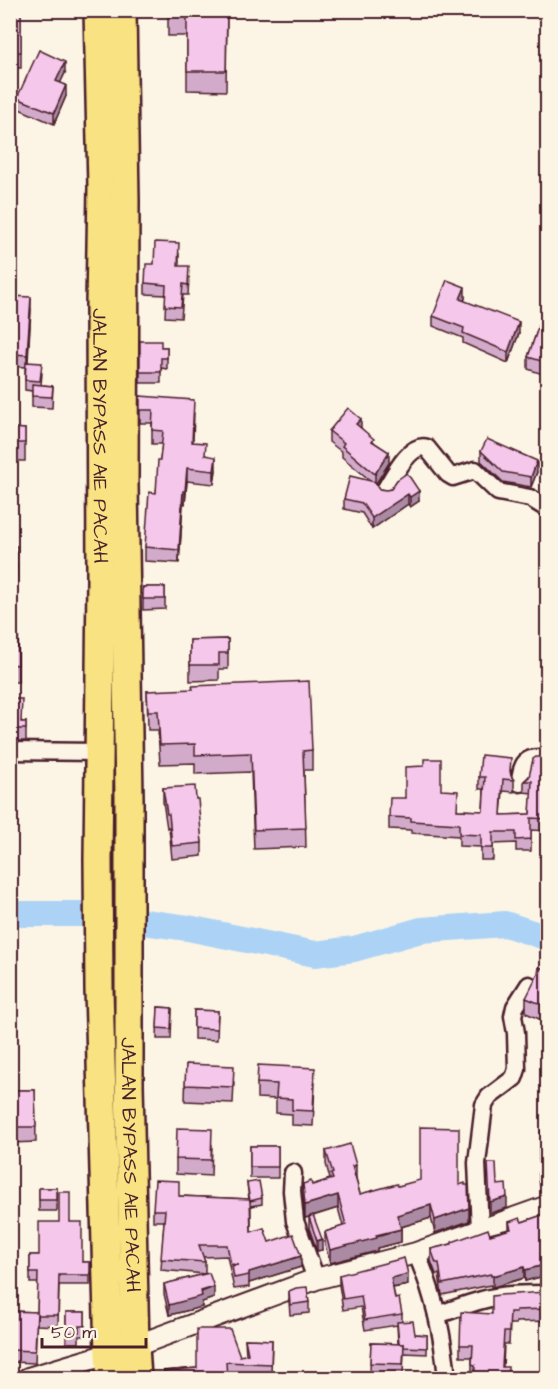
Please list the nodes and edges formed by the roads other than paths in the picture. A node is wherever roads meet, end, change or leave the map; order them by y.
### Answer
1 (98, 10) edge
2 (122, 10) edge
3 (385, 490) edge
4 (548, 509) edge
5 (10, 751) edge
6 (99, 752) junction
7 (548, 759) edge
8 (520, 783) dead end
9 (528, 986) dead end
10 (293, 1173) dead end
11 (548, 1206) edge
12 (480, 1230) junction
13 (416, 1252) junction
14 (315, 1279) junction
15 (548, 1294) edge
16 (437, 1315) junction
17 (135, 1346) junction
18 (110, 1366) edge
19 (28, 1378) edge
20 (137, 1378) edge
21 (447, 1378) edge

1 - 6 highway, JALAN BYPASS AIE PACAH
2 - 17 highway, JALAN BYPASS AIE PACAH
3 - 4 street
5 - 6 street
6 - 18 highway, JALAN BYPASS AIE PACAH
7 - 8 street
9 - 12 street
10 - 14 street
11 - 12 street
12 - 13 street
13 - 14 street
13 - 16 street
14 - 17 street
15 - 16 street
16 - 21 street
17 - 18 street
17 - 20 highway, JALAN BYPASS AIE PACAH
18 - 19 street

